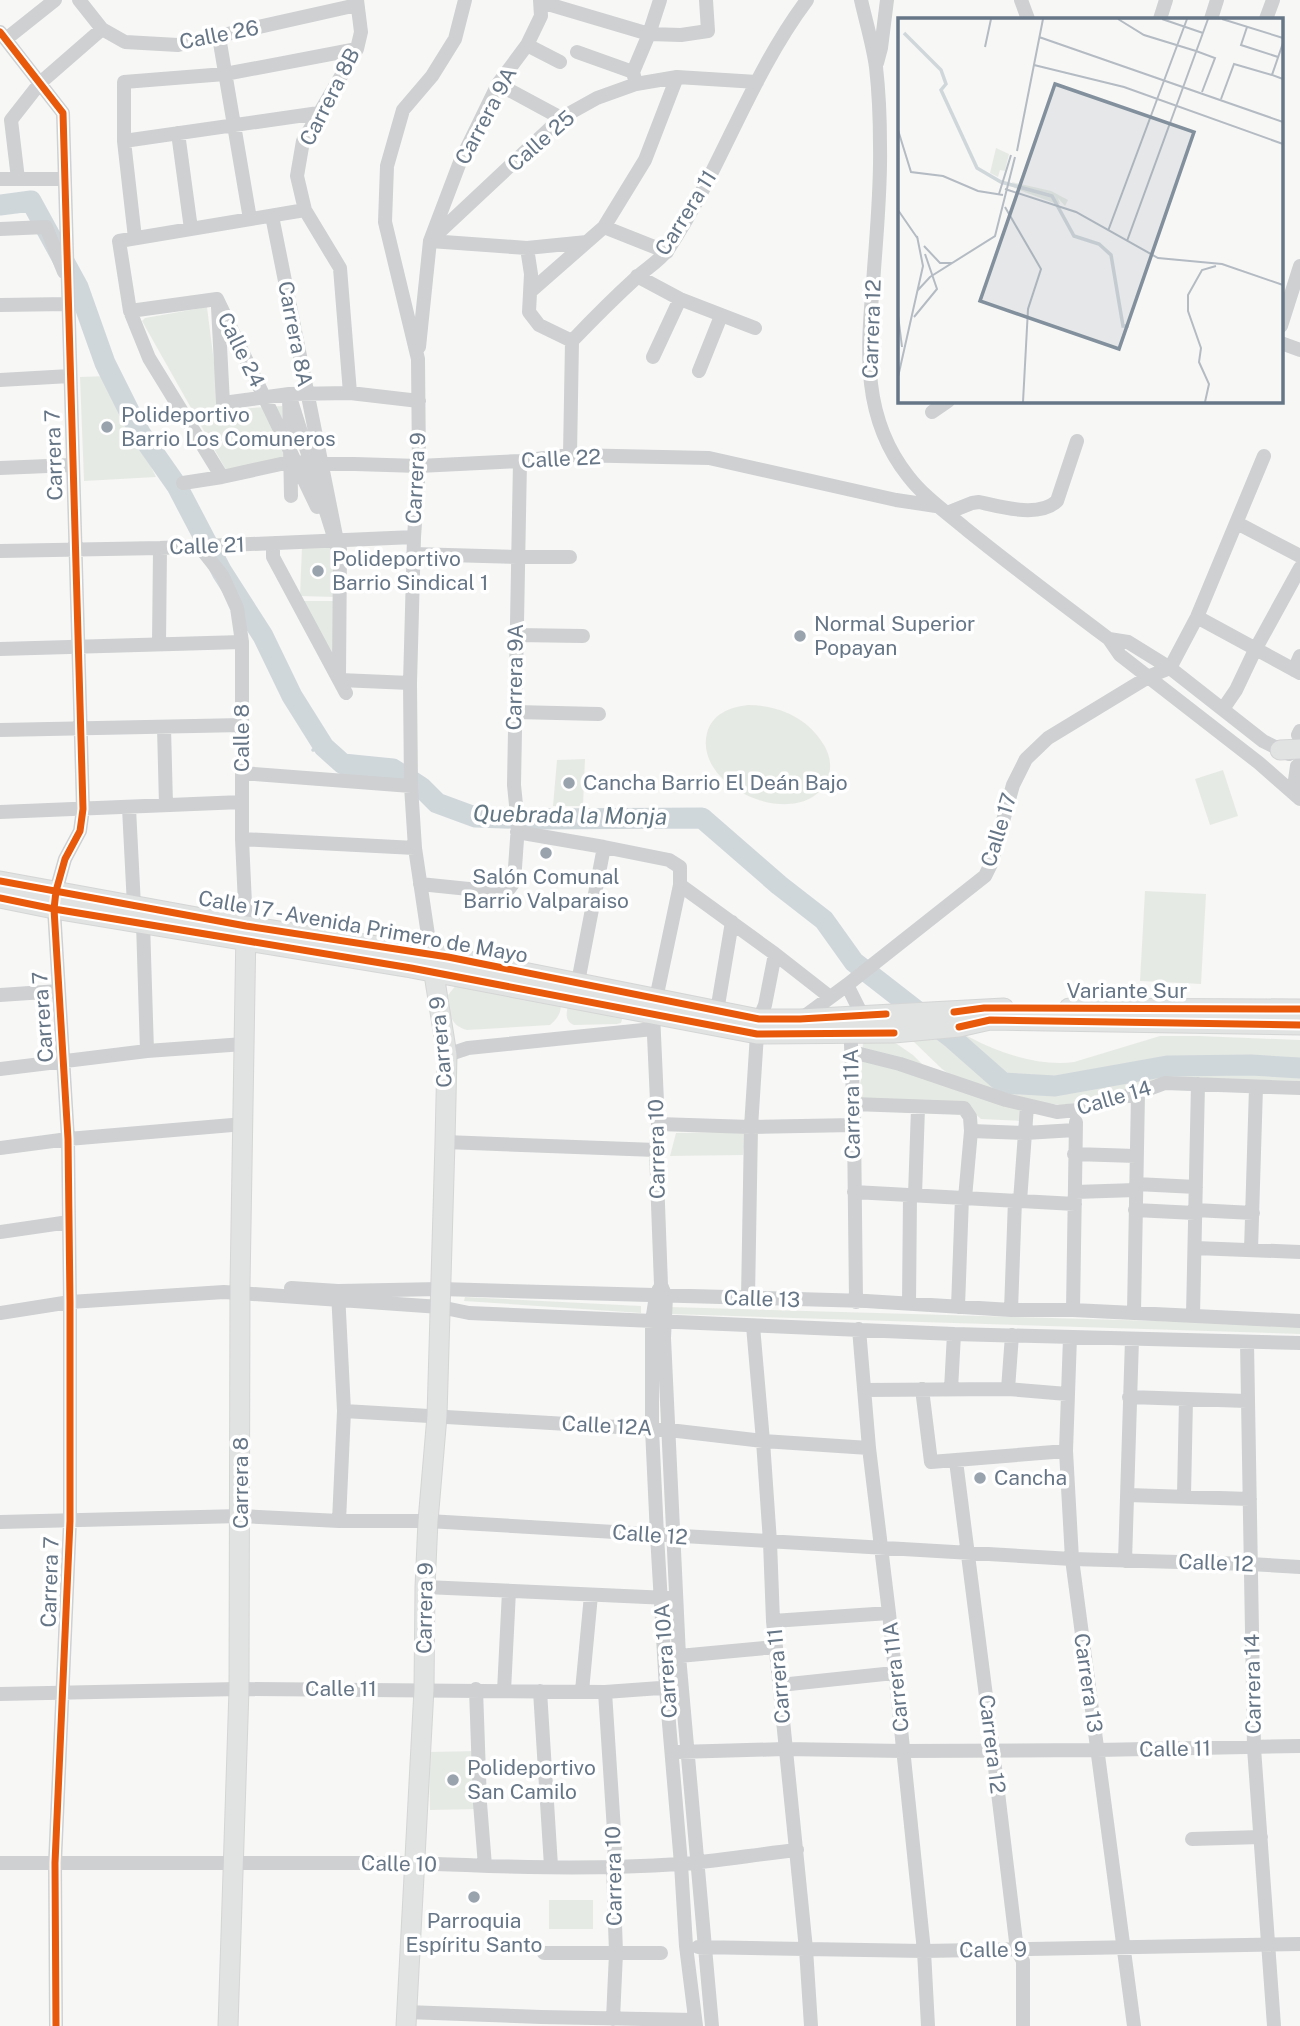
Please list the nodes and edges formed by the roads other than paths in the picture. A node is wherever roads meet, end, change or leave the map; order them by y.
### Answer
1 (55, 0) edge
2 (79, 0) edge
3 (465, 0) edge
4 (578, 0) edge
5 (660, 0) edge
6 (706, 0) edge
7 (807, 0) edge
8 (861, 0) edge
9 (887, 0) edge
10 (1021, 0) edge
11 (1166, 0) edge
12 (1217, 0) edge
13 (1273, 0) edge
14 (540, 1) edge
15 (357, 2) edge
16 (561, 9) junction
17 (1028, 18) edge
18 (1160, 18) edge
19 (1211, 18) edge
20 (1266, 18) edge
21 (102, 29) junction
22 (649, 34) junction
23 (3, 35) edge
24 (219, 37) junction
25 (527, 45) junction
26 (357, 49) junction
27 (577, 52) dead end
28 (560, 62) dead end
29 (876, 68) junction
30 (225, 74) junction
31 (677, 77) junction
32 (635, 78) junction
33 (757, 82) junction
34 (40, 83) junction
35 (498, 84) junction
36 (319, 113) junction
37 (561, 118) junction
38 (5, 120) edge
39 (234, 125) junction
40 (178, 134) junction
41 (124, 141) junction
42 (0, 179) edge
43 (18, 179) junction
44 (65, 179) junction
45 (305, 210) junction
46 (272, 216) junction
47 (250, 219) junction
48 (604, 227) junction
49 (0, 229) edge
50 (191, 229) junction
51 (135, 238) junction
52 (430, 242) junction
53 (587, 242) junction
54 (527, 248) junction
55 (667, 252) junction
56 (1300, 266) edge
57 (67, 271) junction
58 (637, 276) junction
59 (1291, 287) edge
60 (531, 291) junction
61 (217, 299) junction
62 (680, 299) junction
63 (68, 304) junction
64 (0, 305) edge
65 (130, 311) junction
66 (721, 316) junction
67 (1282, 322) edge
68 (755, 328) dead end
69 (572, 341) junction
70 (1282, 343) edge
71 (1300, 350) edge
72 (653, 357) dead end
73 (418, 359) junction
74 (699, 370) dead end
75 (70, 376) junction
76 (0, 380) edge
77 (350, 393) junction
78 (289, 394) junction
79 (419, 401) junction
80 (947, 402) edge
81 (932, 412) dead end
82 (1077, 441) dead end
83 (570, 455) junction
84 (1264, 456) dead end
85 (520, 461) junction
86 (290, 462) junction
87 (72, 465) junction
88 (419, 466) junction
89 (0, 468) edge
90 (222, 477) junction
91 (183, 482) dead end
92 (291, 496) dead end
93 (942, 510) junction
94 (1235, 527) junction
95 (414, 537) junction
96 (340, 540) junction
97 (275, 543) junction
98 (202, 546) junction
99 (160, 548) junction
100 (75, 549) junction
101 (0, 551) edge
102 (413, 554) junction
103 (340, 556) junction
104 (1300, 556) edge
105 (517, 557) junction
106 (570, 557) dead end
107 (1300, 568) edge
108 (1197, 617) junction
109 (516, 635) junction
110 (583, 636) dead end
111 (1109, 639) junction
112 (242, 642) junction
113 (159, 644) junction
114 (78, 646) junction
115 (0, 649) edge
116 (1255, 650) junction
117 (1300, 656) edge
118 (1170, 668) junction
119 (1297, 672) edge
120 (1150, 676) junction
121 (410, 683) junction
122 (343, 687) junction
123 (1223, 709) junction
124 (515, 712) junction
125 (599, 714) dead end
126 (243, 725) junction
127 (164, 727) junction
128 (80, 729) junction
129 (0, 730) edge
130 (1295, 741) edge
131 (1300, 758) edge
132 (1300, 764) edge
133 (242, 773) junction
134 (411, 786) junction
135 (1300, 797) edge
136 (242, 802) junction
137 (166, 805) junction
138 (129, 808) junction
139 (83, 809) junction
140 (0, 812) edge
141 (517, 829) junction
142 (242, 839) junction
143 (604, 847) junction
144 (415, 848) junction
145 (0, 881) edge
146 (420, 884) junction
147 (680, 886) junction
148 (0, 898) edge
149 (55, 900) junction
150 (139, 915) junction
151 (732, 922) junction
152 (247, 933) junction
153 (775, 954) junction
154 (433, 964) junction
155 (578, 982) junction
156 (851, 982) junction
157 (59, 991) junction
158 (0, 995) edge
159 (830, 997) junction
160 (1300, 1009) edge
161 (717, 1011) junction
162 (654, 1014) junction
163 (886, 1014) joint
164 (863, 1017) junction
165 (800, 1020) junction
166 (956, 1020) junction
167 (1300, 1025) edge
168 (758, 1026) junction
169 (894, 1033) joint
170 (851, 1042) junction
171 (244, 1044) junction
172 (147, 1051) junction
173 (447, 1055) junction
174 (63, 1061) junction
175 (0, 1069) edge
176 (1198, 1084) junction
177 (1256, 1087) junction
178 (1300, 1088) edge
179 (1138, 1093) junction
180 (853, 1104) junction
181 (1027, 1105) junction
182 (918, 1108) junction
183 (1076, 1110) junction
184 (244, 1124) junction
185 (658, 1124) junction
186 (854, 1125) junction
187 (751, 1127) junction
188 (1075, 1130) junction
189 (971, 1131) junction
190 (1025, 1133) junction
191 (68, 1139) junction
192 (445, 1142) junction
193 (0, 1149) edge
194 (656, 1150) junction
195 (1074, 1154) junction
196 (1136, 1156) junction
197 (1136, 1187) junction
198 (1196, 1187) junction
199 (854, 1192) junction
200 (913, 1195) junction
201 (963, 1197) junction
202 (1075, 1198) junction
203 (1018, 1200) junction
204 (1135, 1210) junction
205 (1195, 1212) junction
206 (1253, 1213) junction
207 (69, 1222) junction
208 (0, 1232) edge
209 (1195, 1248) junction
210 (1251, 1250) junction
211 (1300, 1252) edge
212 (235, 1291) junction
213 (661, 1293) junction
214 (338, 1296) junction
215 (440, 1298) junction
216 (748, 1298) junction
217 (70, 1302) junction
218 (856, 1302) junction
219 (909, 1304) junction
220 (958, 1307) junction
221 (1011, 1310) junction
222 (1073, 1310) junction
223 (0, 1313) edge
224 (1134, 1313) junction
225 (1193, 1315) junction
226 (1300, 1321) edge
227 (658, 1322) junction
228 (753, 1326) junction
229 (859, 1329) junction
230 (954, 1334) junction
231 (1012, 1335) junction
232 (1070, 1337) junction
233 (1132, 1339) junction
234 (1247, 1342) junction
235 (1300, 1343) edge
236 (922, 1389) junction
237 (951, 1389) junction
238 (1008, 1389) junction
239 (864, 1390) junction
240 (1068, 1394) junction
241 (1129, 1397) junction
242 (1186, 1399) junction
243 (1247, 1401) junction
244 (344, 1410) junction
245 (437, 1416) junction
246 (652, 1429) junction
247 (669, 1430) junction
248 (764, 1441) junction
249 (869, 1448) junction
250 (1066, 1451) junction
251 (956, 1461) junction
252 (1128, 1495) junction
253 (1184, 1496) junction
254 (1250, 1499) junction
255 (241, 1516) junction
256 (70, 1521) junction
257 (339, 1521) junction
258 (428, 1521) junction
259 (0, 1522) edge
260 (657, 1535) junction
261 (673, 1536) junction
262 (770, 1542) junction
263 (880, 1547) junction
264 (968, 1552) junction
265 (1072, 1559) junction
266 (1125, 1561) junction
267 (1250, 1564) junction
268 (1300, 1567) edge
269 (425, 1587) junction
270 (509, 1591) junction
271 (591, 1595) junction
272 (661, 1597) junction
273 (676, 1598) junction
274 (889, 1614) junction
275 (773, 1621) junction
276 (776, 1647) junction
277 (680, 1656) junction
278 (894, 1674) junction
279 (780, 1685) junction
280 (682, 1686) junction
281 (666, 1688) junction
282 (239, 1689) junction
283 (424, 1689) junction
284 (476, 1689) junction
285 (504, 1691) junction
286 (540, 1691) junction
287 (582, 1691) junction
288 (63, 1692) junction
289 (605, 1692) junction
290 (0, 1694) edge
291 (1300, 1746) edge
292 (1254, 1748) junction
293 (785, 1749) junction
294 (1097, 1750) junction
295 (903, 1751) junction
296 (993, 1751) junction
297 (680, 1752) junction
298 (1261, 1837) junction
299 (1192, 1839) dead end
300 (797, 1850) junction
301 (697, 1861) junction
302 (233, 1862) junction
303 (0, 1863) edge
304 (55, 1863) junction
305 (416, 1863) junction
306 (681, 1864) junction
307 (485, 1866) junction
308 (613, 1866) junction
309 (551, 1867) junction
310 (1269, 1944) junction
311 (1300, 1944) edge
312 (686, 1946) junction
313 (1122, 1946) junction
314 (706, 1948) junction
315 (806, 1949) junction
316 (1017, 1950) junction
317 (924, 1951) junction
318 (544, 1953) dead end
319 (616, 1953) junction
320 (662, 1954) dead end
321 (406, 2019) edge
322 (613, 2019) junction
323 (695, 2023) edge
324 (56, 2026) edge
325 (228, 2026) edge
326 (712, 2026) edge
327 (811, 2026) edge
328 (928, 2026) edge
329 (1023, 2026) edge
330 (1134, 2026) edge
331 (1274, 2026) edge

1 - 23 street
2 - 21 street
3 - 73 street, Carrera 9
4 - 16 street
5 - 22 street
6 - 22 street
7 - 33 street, Carrera 11
8 - 29 street, Carrera 12
9 - 29 street
10 - 17 street
11 - 18 street
12 - 19 street
13 - 20 street
14 - 16 street
14 - 25 street, Carrera 9A
15 - 24 street, Calle 26
15 - 26 street, Carrera 8B
16 - 22 street
21 - 24 street, Calle 26
21 - 34 street
22 - 32 street
23 - 34 street, Carrera 7
24 - 30 street
25 - 28 street
25 - 35 street, Carrera 9A
26 - 30 street
26 - 36 street, Carrera 8B
27 - 32 street
29 - 93 street, Carrera 12
30 - 39 street
30 - 41 street
31 - 32 street, Calle 25
31 - 33 street, Calle 25
31 - 48 street
32 - 37 street, Calle 25
33 - 55 street, Carrera 11
34 - 38 street
34 - 44 street, Carrera 7
35 - 37 street
35 - 52 street, Carrera 9A
36 - 39 street
36 - 45 street, Carrera 8B
37 - 52 street, Calle 25
38 - 43 street
39 - 40 street
39 - 47 street
40 - 41 street
40 - 50 street
41 - 51 street
42 - 43 street
43 - 44 street
44 - 57 street, Carrera 7
45 - 46 street
45 - 77 street, Carrera 8B
46 - 47 street
46 - 103 street, Carrera 8A
47 - 50 street
48 - 53 street
48 - 55 street
49 - 57 street
50 - 51 street
51 - 65 street
52 - 54 street
52 - 73 street, Carrera 9A
53 - 54 street
53 - 60 street
54 - 60 street
55 - 58 street, Carrera 11
56 - 59 street
57 - 63 street, Carrera 7
58 - 62 street
58 - 69 street, Carrera 11
59 - 67 street
60 - 69 street
61 - 65 street, Calle 24
61 - 78 street
61 - 103 street, Calle 24
62 - 66 street
62 - 72 street
63 - 64 street
63 - 75 street, Carrera 7
65 - 90 street
66 - 68 street
66 - 74 street
69 - 83 street
70 - 71 street
73 - 79 street, Carrera 9
75 - 76 street
75 - 87 street, Carrera 7
77 - 78 street
77 - 79 street
78 - 86 street, Carrera 8A
78 - 103 street, Carrera 8A
79 - 88 street, Carrera 9
80 - 81 street
82 - 93 street, Calle 22
83 - 85 street, Calle 22
83 - 93 street, Calle 22
84 - 94 street
85 - 88 street, Calle 22
85 - 105 street, Carrera 9A
86 - 88 street, Calle 22
86 - 90 street, Calle 22
86 - 92 street, Carrera 8A
87 - 89 street
87 - 100 street, Carrera 7
88 - 95 street, Carrera 9
90 - 91 street, Calle 22
93 - 111 street, Carrera 12
94 - 104 street
94 - 108 street
95 - 96 street, Calle 21
95 - 102 street, Carrera 9
96 - 97 street, Calle 21
96 - 103 street
97 - 98 street, Calle 21
97 - 122 street
98 - 99 street, Calle 21
98 - 112 street, Calle 8
99 - 100 street, Calle 21
99 - 113 street
100 - 101 street, Calle 21
100 - 114 street, Carrera 7
102 - 105 street
102 - 121 street, Carrera 9
103 - 122 street
105 - 106 street
105 - 109 street, Carrera 9A
107 - 116 street
108 - 116 street
108 - 118 street
109 - 110 street
109 - 124 street, Carrera 9A
111 - 118 street, Carrera 12
111 - 120 street, Carrera 12
112 - 113 street
112 - 126 street, Calle 8
113 - 114 street
114 - 115 street
114 - 128 street, Carrera 7
116 - 119 street
116 - 123 street
117 - 119 street
118 - 120 street, Calle 17
118 - 123 street, Carrera 12
120 - 135 street, Carrera 12
120 - 156 street, Calle 17
121 - 122 street
121 - 134 street, Carrera 9
123 - 130 street, Carrera 12
124 - 125 street
124 - 141 street, Carrera 9A
126 - 127 street
126 - 133 street, Calle 8
127 - 128 street
127 - 137 street
128 - 129 street
128 - 139 street, Carrera 7
130 - 131 street, Carrera 12
132 - 135 street
133 - 134 street
133 - 136 street, Calle 8
134 - 144 street, Carrera 9
136 - 137 street
136 - 142 street, Calle 8
137 - 138 street
138 - 139 street
138 - 150 street
139 - 140 street
139 - 149 street, Carrera 7
141 - 143 street
141 - 146 street, Carrera 9A
142 - 144 street
142 - 152 street, Calle 8
143 - 147 street
143 - 155 street
144 - 146 street, Carrera 9
145 - 149 main road, Calle 17 - Avenida Primero de Mayo
146 - 154 street, Carrera 9
147 - 151 street
147 - 162 street
148 - 149 main road, Calle 17 - Avenida Primero de Mayo
149 - 150 main road, Calle 17 - Avenida Primero de Mayo
149 - 157 street, Carrera 7
150 - 152 main road, Calle 17 - Avenida Primero de Mayo
150 - 172 street
151 - 153 street
151 - 161 street
152 - 154 main road, Calle 17 - Avenida Primero de Mayo
152 - 171 main road, Carrera 8
153 - 159 street
153 - 168 street
154 - 155 main road, Calle 17 - Avenida Primero de Mayo
154 - 162 main road, Calle 17 - Avenida Primero de Mayo
154 - 173 main road, Carrera 9
155 - 162 main road, Calle 17 - Avenida Primero de Mayo
156 - 159 street, Calle 17
156 - 164 street
157 - 158 street
157 - 174 street, Carrera 7
159 - 165 street, Calle 17
160 - 166 main road, Variante Sur
161 - 162 main road, Calle 17 - Avenida Primero de Mayo
161 - 168 main road, Calle 17 - Avenida Primero de Mayo
162 - 168 main road, Calle 17 - Avenida Primero de Mayo
162 - 173 street
162 - 185 street, Carrera 10
163 - 164 main road, Calle 17 - Avenida Primero de Mayo
163 - 166 main road, Variante Sur
164 - 165 main road, Calle 17 - Avenida Primero de Mayo
165 - 168 main road, Calle 17 - Avenida Primero de Mayo
166 - 167 main road, Variante Sur
166 - 169 main road, Variante Sur
168 - 170 main road, Calle 17 - Avenida Primero de Mayo
168 - 187 street
169 - 170 main road, Calle 17 - Avenida Primero de Mayo
170 - 180 street, Carrera 11A
170 - 181 street, Calle 14
171 - 172 street
171 - 184 main road, Carrera 8
172 - 174 street
173 - 192 main road, Carrera 9
174 - 175 street
174 - 191 street, Carrera 7
176 - 177 street, Calle 14
176 - 179 street, Calle 14
176 - 198 street
177 - 178 street, Calle 14
177 - 206 street
179 - 183 street, Calle 14
179 - 196 street
180 - 182 street
180 - 186 street, Carrera 11A
181 - 183 street, Calle 14
181 - 190 street
182 - 189 street
182 - 200 street
183 - 188 street
184 - 191 street
184 - 212 main road, Carrera 8
185 - 187 street
185 - 194 street, Carrera 10
186 - 187 street
186 - 199 street, Carrera 11A
187 - 216 street
188 - 190 street
188 - 195 street
189 - 190 street
189 - 201 street
190 - 203 street
191 - 193 street
191 - 207 street, Carrera 7
192 - 194 street
192 - 215 main road, Carrera 9
194 - 213 street, Carrera 10
195 - 196 street
195 - 202 street
196 - 197 street
197 - 198 street
197 - 202 street
197 - 204 street
198 - 205 street
199 - 200 street
199 - 218 street, Carrera 11A
200 - 201 street
200 - 219 street
201 - 203 street
201 - 220 street
202 - 203 street
202 - 222 street
203 - 221 street
204 - 205 street
204 - 224 street
205 - 206 street
205 - 209 street
206 - 210 street
207 - 208 street
207 - 217 street, Carrera 7
209 - 210 street
209 - 225 street
210 - 211 street
212 - 214 street, Calle 13
212 - 217 street, Calle 13
212 - 255 main road, Carrera 8
213 - 215 street, Calle 13
213 - 216 street, Calle 13
213 - 227 street, Carrera 10A
214 - 215 street, Calle 13
214 - 244 street
215 - 227 street, Calle 13
215 - 245 main road, Carrera 9
216 - 218 street, Calle 13
217 - 223 street, Calle 13
217 - 256 street, Carrera 7
218 - 219 street, Calle 13
219 - 220 street, Calle 13
220 - 221 street, Calle 13
221 - 222 street, Calle 13
222 - 224 street, Calle 13
224 - 225 street, Calle 13
225 - 226 street, Calle 13
227 - 228 street, Calle 13
227 - 246 street, Carrera 10A
227 - 247 street, Carrera 10A
228 - 229 street, Calle 13
228 - 248 street, Carrera 11
229 - 230 street, Calle 13
229 - 239 street, Carrera 11A
230 - 231 street, Calle 13
230 - 237 street
231 - 232 street, Calle 13
231 - 238 street
232 - 233 street, Calle 13
232 - 240 street, Carrera 13
233 - 234 street, Calle 13
233 - 241 street
234 - 235 street, Calle 13
234 - 243 street, Carrera 14
236 - 237 street
236 - 239 street
236 - 251 street
237 - 238 street
238 - 240 street
239 - 249 street, Carrera 11A
240 - 250 street, Carrera 13
241 - 242 street
241 - 252 street
242 - 243 street
242 - 253 street
243 - 254 street, Carrera 14
244 - 245 street, Calle 12A
244 - 257 street
245 - 246 street, Calle 12A
245 - 258 main road, Carrera 9
246 - 247 street, Calle 12A
246 - 260 street, Carrera 10A
247 - 248 street, Calle 12A
247 - 261 street, Carrera 10A
248 - 249 street, Calle 12A
248 - 262 street, Carrera 11
249 - 263 street, Carrera 11A
250 - 251 street
250 - 265 street, Carrera 13
251 - 264 street, Carrera 12
252 - 253 street
252 - 266 street
253 - 254 street
254 - 267 street, Carrera 14
255 - 256 street, Calle 12
255 - 257 street, Calle 12
255 - 282 main road, Carrera 8
256 - 259 street, Calle 12
256 - 288 street, Carrera 7
257 - 258 street, Calle 12
258 - 260 street, Calle 12
258 - 269 main road, Carrera 9
260 - 261 street, Calle 12
260 - 272 street, Carrera 10A
261 - 262 street, Calle 12
261 - 273 street, Carrera 10A
262 - 263 street, Calle 12
262 - 275 street, Carrera 11
263 - 264 street, Calle 12
263 - 274 street, Carrera 11A
264 - 265 street, Calle 12
264 - 296 street, Carrera 12
265 - 266 street, Calle 12
265 - 294 street, Carrera 13
266 - 267 street, Calle 12
267 - 268 street, Calle 12
267 - 292 street, Carrera 14
269 - 270 street
269 - 283 main road, Carrera 9
270 - 271 street
270 - 285 street
271 - 272 street
271 - 287 street
272 - 273 street
272 - 281 street, Carrera 10A
273 - 277 street, Carrera 10A
274 - 275 street
274 - 278 street, Carrera 11A
275 - 276 street, Carrera 11
276 - 277 street
276 - 279 street, Carrera 11
277 - 280 street, Carrera 10A
278 - 279 street
278 - 295 street, Carrera 11A
279 - 293 street, Carrera 11
280 - 281 street, Calle 11
280 - 297 street, Carrera 10A
281 - 289 street, Calle 11
281 - 297 street, Carrera 10A
282 - 283 street, Calle 11
282 - 288 street, Calle 11
282 - 302 main road, Carrera 8
283 - 284 street, Calle 11
283 - 305 main road, Carrera 9
284 - 285 street, Calle 11
284 - 307 street
285 - 286 street, Calle 11
286 - 287 street, Calle 11
286 - 309 street
287 - 289 street, Calle 11
288 - 290 street, Calle 11
288 - 304 street, Carrera 7
289 - 308 street, Carrera 10
291 - 292 street, Calle 11
292 - 294 street, Calle 11
292 - 298 street, Carrera 14
293 - 295 street, Calle 11
293 - 297 street, Calle 11
293 - 300 street, Carrera 11
294 - 296 street, Calle 11
294 - 313 street, Carrera 13
295 - 296 street, Calle 11
295 - 317 street, Carrera 11A
296 - 316 street, Carrera 12
297 - 301 street, Carrera 10A
297 - 306 street, Carrera 10A
298 - 299 street
298 - 310 street, Carrera 14
300 - 301 street, Calle 10
300 - 315 street, Carrera 11
301 - 306 street, Calle 10
301 - 314 street, Carrera 10A
302 - 304 street, Calle 10
302 - 305 street, Calle 10
302 - 325 main road, Carrera 8
303 - 304 street, Calle 10
304 - 324 street, Carrera 7
305 - 307 street, Calle 10
305 - 321 main road, Carrera 9
306 - 308 street, Calle 10
306 - 312 street, Carrera 10A
307 - 309 street, Calle 10
308 - 309 street, Calle 10
308 - 319 street, Carrera 10
310 - 311 street, Calle 9
310 - 313 street, Calle 9
310 - 331 street, Carrera 14
312 - 314 street, Calle 9
312 - 323 street, Carrera 10A
313 - 316 street, Calle 9
313 - 330 street, Carrera 13
314 - 315 street, Calle 9
314 - 326 street, Carrera 10A
315 - 317 street, Calle 9
315 - 327 street, Carrera 11
316 - 317 street, Calle 9
316 - 329 street, Carrera 12
317 - 328 street, Carrera 11A
318 - 319 street
319 - 320 street
319 - 322 street, Carrera 10
321 - 322 street
322 - 323 street

